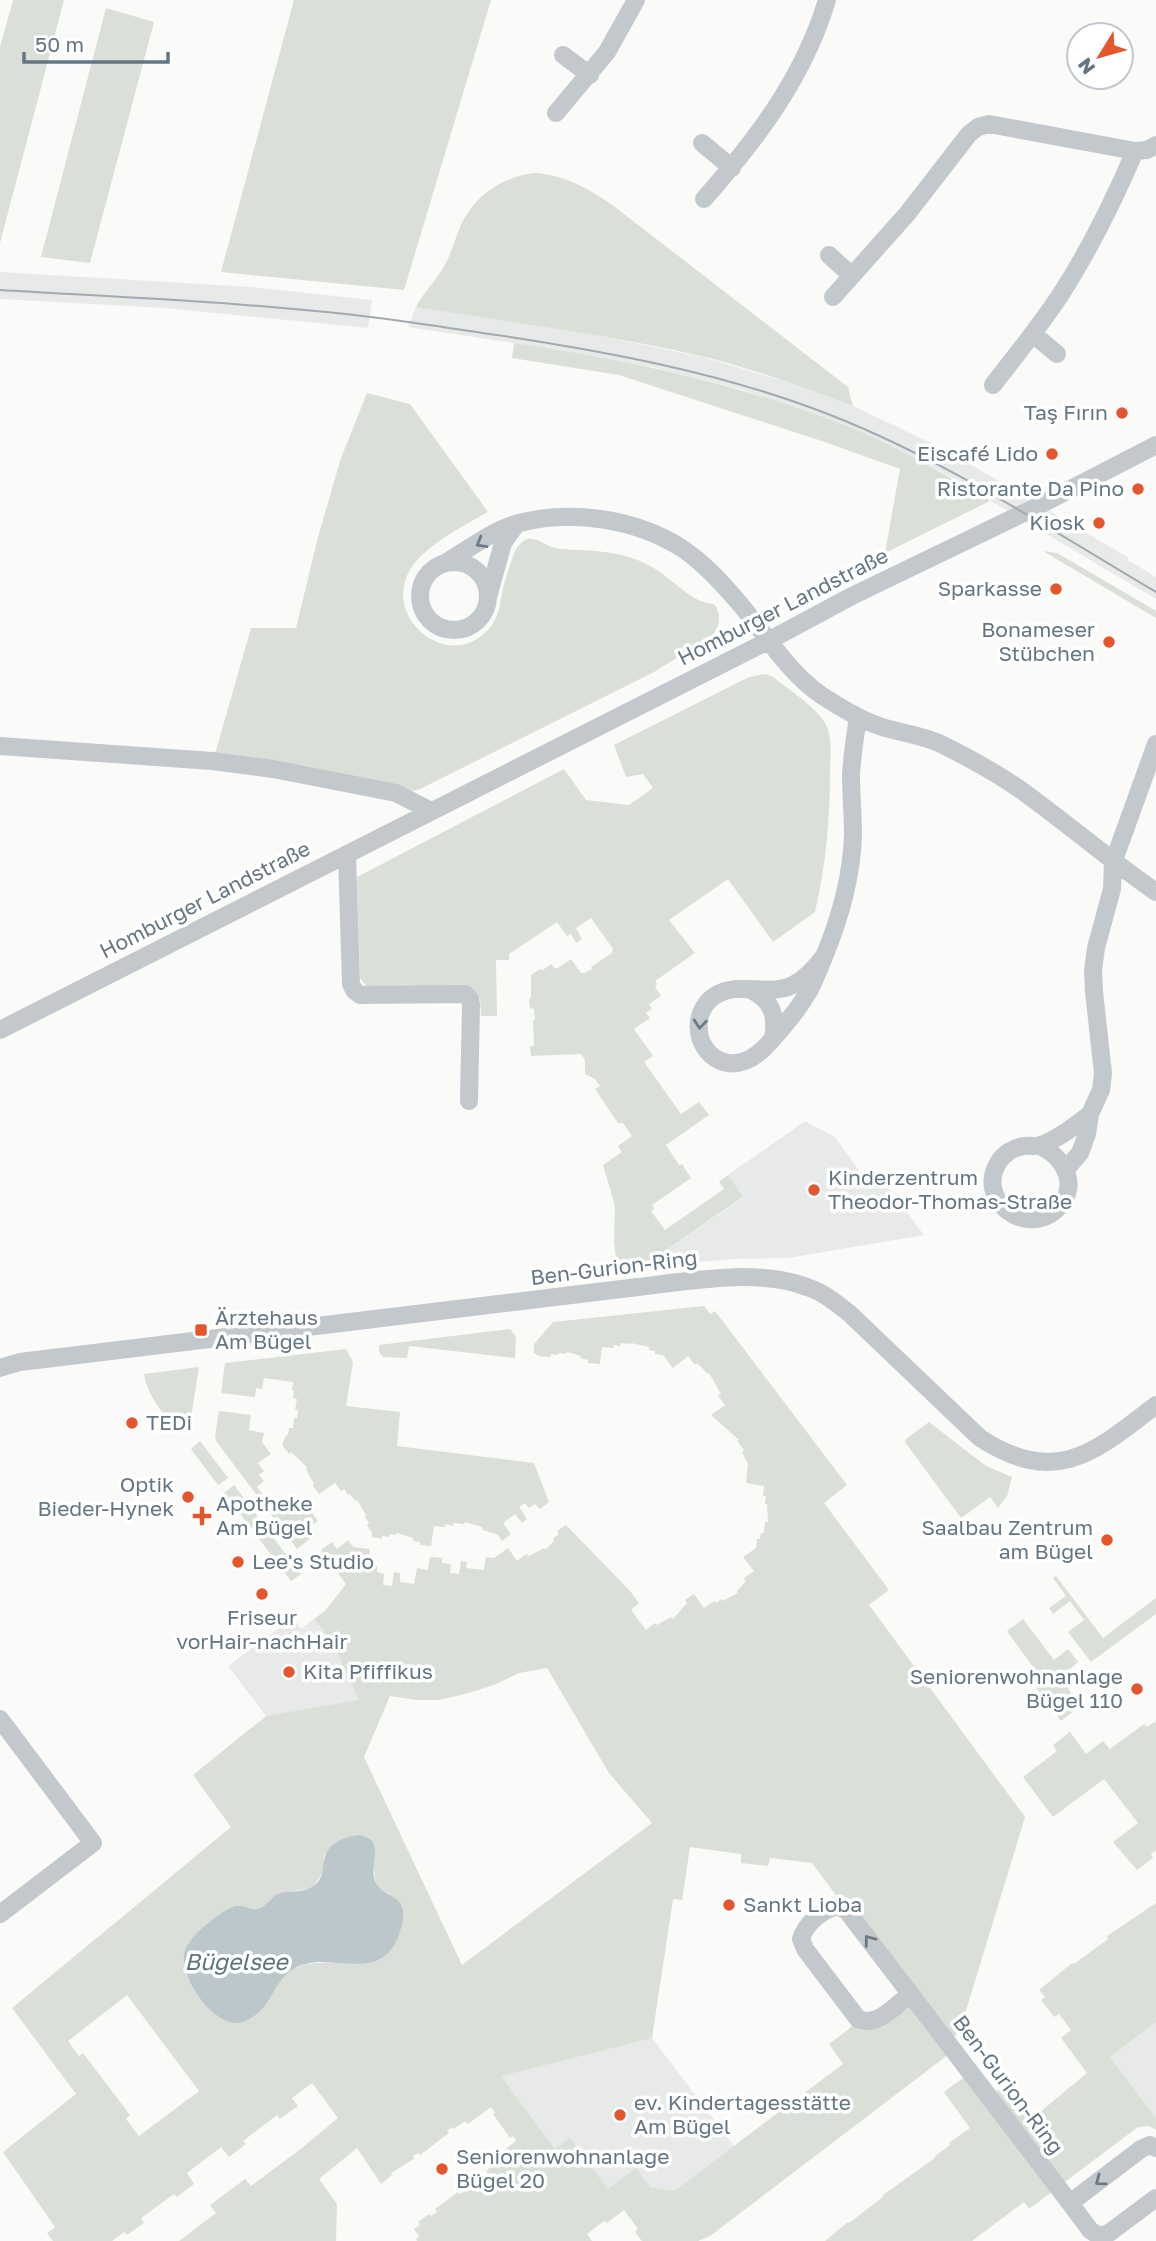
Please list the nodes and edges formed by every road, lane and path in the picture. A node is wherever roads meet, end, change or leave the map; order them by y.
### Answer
1 (636, 0) edge
2 (827, 0) edge
3 (564, 55) dead end
4 (590, 75) junction
5 (556, 113) dead end
6 (702, 143) dead end
7 (1156, 145) edge
8 (1135, 151) junction
9 (732, 167) junction
10 (704, 199) dead end
11 (829, 255) dead end
12 (852, 276) junction
13 (833, 297) dead end
14 (1033, 334) junction
15 (1057, 354) dead end
16 (993, 385) dead end
17 (1156, 445) edge
18 (517, 523) junction
19 (445, 563) junction
20 (488, 597) junction
21 (768, 641) junction
22 (858, 717) junction
23 (1156, 744) edge
24 (0, 746) edge
25 (431, 811) junction
26 (347, 854) junction
27 (1113, 863) junction
28 (1156, 892) edge
29 (824, 956) junction
30 (748, 989) junction
31 (0, 1030) edge
32 (773, 1038) junction
33 (469, 1101) dead end
34 (1090, 1114) junction
35 (1040, 1146) junction
36 (1066, 1169) junction
37 (0, 1368) edge
38 (1156, 1405) edge
39 (0, 1719) edge
40 (0, 1914) edge
41 (910, 1994) junction
42 (1156, 2148) edge
43 (1156, 2198) edge
44 (1070, 2203) junction

1 - 4 street
2 - 9 street
3 - 4 street
4 - 5 street
6 - 9 street
7 - 8 street
8 - 12 street
8 - 14 street
9 - 10 street
11 - 12 street
12 - 13 street
14 - 15 street
14 - 16 street
17 - 21 street, Homburger Landstraße
18 -> 19 street
18 - 20 street
18 - 21 street
19 - 20 street
19 - 20 street
21 - 22 street
21 - 25 street, Homburger Landstraße
22 - 27 street
22 - 29 street
23 - 27 street
24 - 25 street
25 - 26 street, Homburger Landstraße
26 - 31 street, Homburger Landstraße
26 - 33 street
27 - 28 street
27 - 34 street
29 - 30 street
29 - 32 street
30 - 32 street
30 -> 32 street
34 - 35 street
34 - 36 street
35 - 36 street
35 - 36 street
37 - 38 street, Ben-Gurion-Ring
39 - 40 street
41 -> 41 street, Ben-Gurion-Ring
41 - 44 street, Ben-Gurion-Ring
42 -> 44 street
43 - 44 street, Ben-Gurion-Ring

